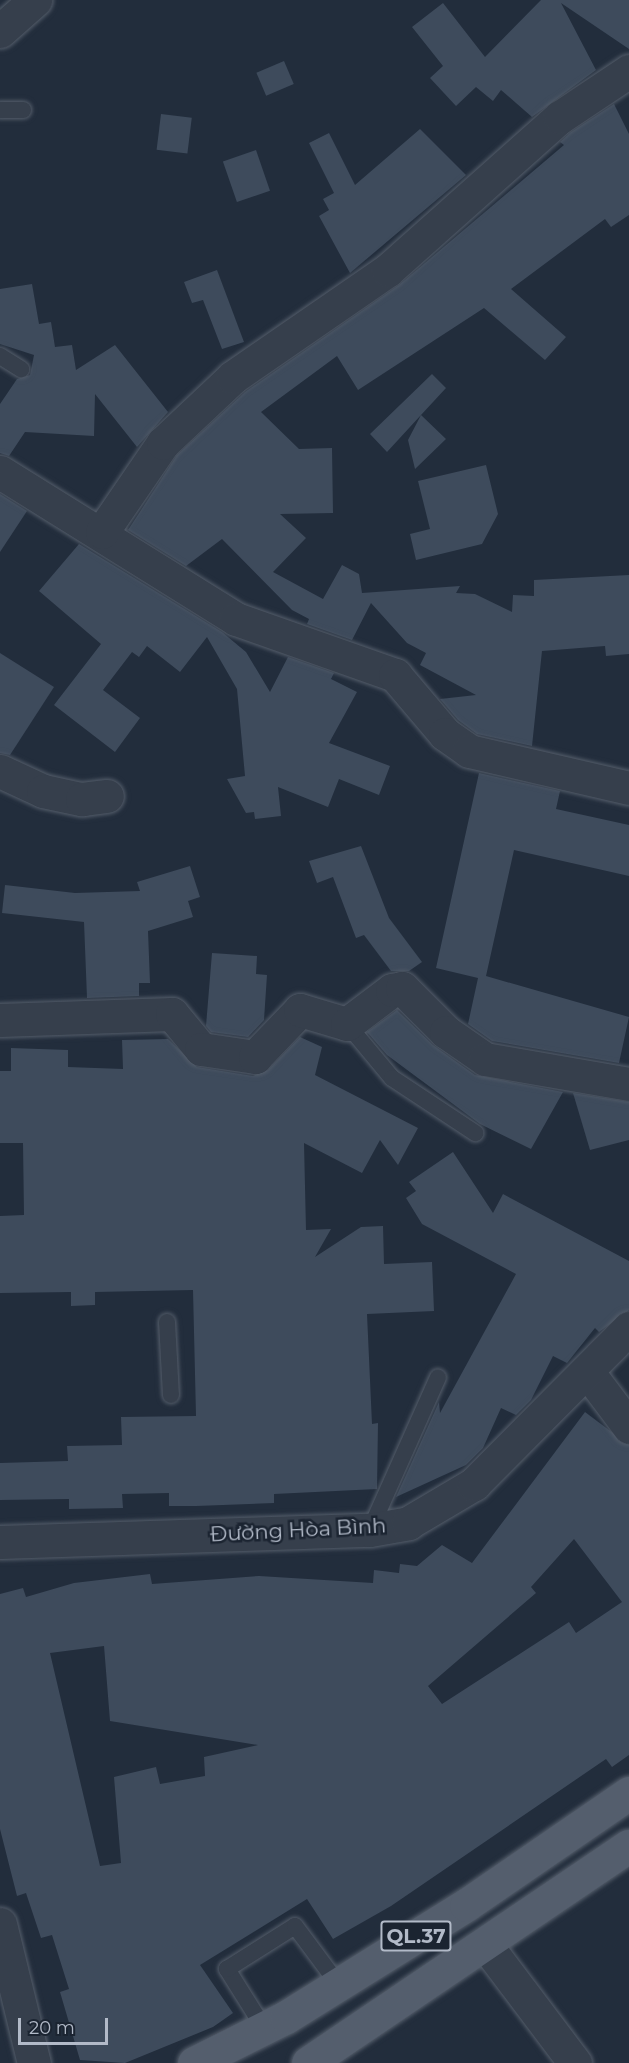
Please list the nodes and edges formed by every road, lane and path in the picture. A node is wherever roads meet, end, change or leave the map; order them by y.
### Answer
1 (35, 0) edge
2 (0, 31) edge
3 (629, 71) edge
4 (0, 110) edge
5 (23, 110) dead end
6 (0, 356) edge
7 (21, 369) dead end
8 (0, 472) edge
9 (102, 532) junction
10 (0, 771) edge
11 (629, 788) edge
12 (107, 796) dead end
13 (0, 1020) edge
14 (346, 1024) junction
15 (629, 1084) edge
16 (475, 1133) dead end
17 (167, 1322) dead end
18 (629, 1328) edge
19 (587, 1371) junction
20 (438, 1377) dead end
21 (171, 1395) dead end
22 (629, 1427) edge
23 (370, 1530) junction
24 (0, 1542) edge
25 (629, 1793) edge
26 (629, 1846) edge
27 (0, 1923) edge
28 (486, 1945) junction
29 (338, 1984) junction
30 (264, 2028) junction
31 (34, 2063) edge
32 (194, 2063) edge
33 (308, 2063) edge
34 (576, 2063) edge

1 - 2 street
3 - 9 street
4 - 5 lane
6 - 7 lane
8 - 9 street
9 - 11 street
10 - 12 street
13 - 14 street
14 - 15 street
14 - 16 lane
17 - 21 lane
18 - 19 street, Đường Hòa Bình
19 - 22 street
19 - 23 street, Đường Hòa Bình
20 - 23 lane
23 - 24 street, Đường Hòa Bình
25 - 29 main road, QL.37
26 - 28 main road, QL.37
27 - 31 street
28 - 33 main road, QL.37
28 - 34 street
29 - 30 main road, QL.37
29 - 30 lane
30 - 32 main road, QL.37

